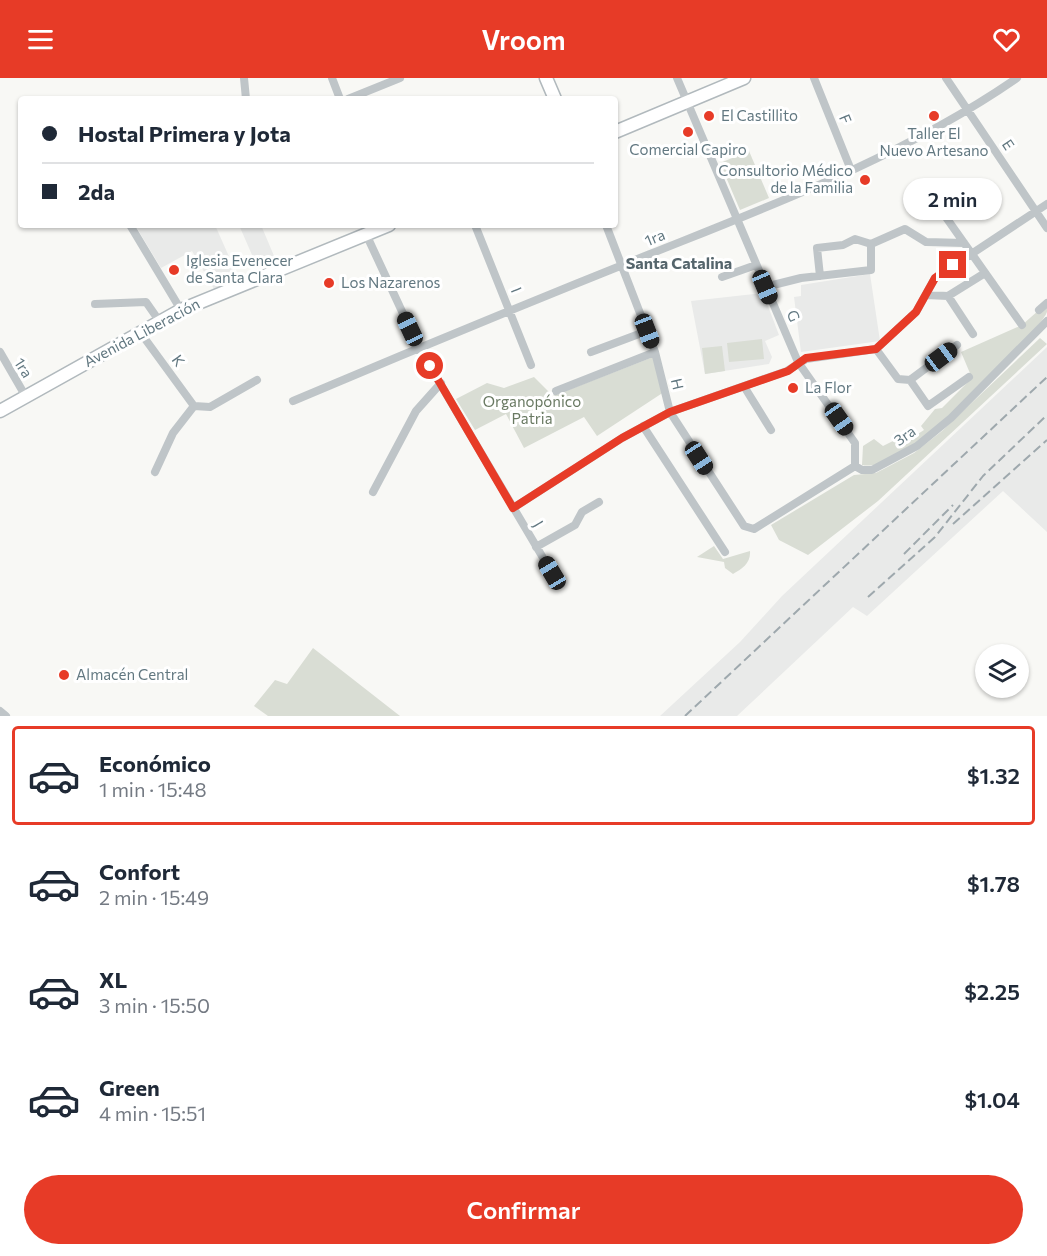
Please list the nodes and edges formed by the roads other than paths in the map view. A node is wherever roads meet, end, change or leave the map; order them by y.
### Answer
1 (244, 78) edge
2 (332, 78) edge
3 (400, 78) edge
4 (546, 78) edge
5 (677, 78) edge
6 (743, 78) edge
7 (813, 78) edge
8 (946, 78) edge
9 (1017, 78) edge
10 (246, 96) edge
11 (339, 96) edge
12 (355, 96) edge
13 (554, 96) edge
14 (688, 102) junction
15 (969, 112) junction
16 (618, 131) edge
17 (851, 170) junction
18 (1047, 204) edge
19 (938, 206) dead end
20 (1036, 212) junction
21 (737, 220) junction
22 (132, 228) edge
23 (381, 228) edge
24 (477, 228) edge
25 (607, 228) edge
26 (1047, 228) edge
27 (366, 234) junction
28 (964, 243) junction
29 (871, 244) junction
30 (970, 253) junction
31 (622, 265) junction
32 (756, 265) junction
33 (985, 273) junction
34 (820, 276) junction
35 (722, 277) dead end
36 (765, 287) junction
37 (926, 295) junction
38 (948, 296) junction
39 (1047, 303) edge
40 (95, 304) dead end
41 (181, 310) junction
42 (1039, 310) dead end
43 (509, 311) junction
44 (1047, 321) edge
45 (160, 322) junction
46 (1022, 325) dead end
47 (647, 331) junction
48 (140, 332) junction
49 (973, 334) dead end
50 (957, 345) dead end
51 (419, 348) junction
52 (876, 349) junction
53 (0, 352) edge
54 (591, 352) dead end
55 (655, 352) junction
56 (798, 362) junction
57 (531, 365) dead end
58 (969, 377) dead end
59 (257, 380) dead end
60 (910, 380) junction
61 (441, 383) junction
62 (745, 388) junction
63 (556, 391) dead end
64 (26, 397) junction
65 (293, 401) dead end
66 (194, 406) junction
67 (0, 411) edge
68 (670, 412) junction
69 (643, 426) junction
70 (771, 430) dead end
71 (855, 466) junction
72 (155, 472) dead end
73 (373, 492) dead end
74 (599, 502) dead end
75 (513, 508) junction
76 (754, 529) joint
77 (536, 547) junction
78 (725, 552) dead end
79 (552, 573) dead end
80 (0, 711) edge
81 (6, 716) edge

1 - 10 street
2 - 11 street
3 - 12 street
4 - 13 main road
5 - 14 street, G
6 - 14 main road
7 - 17 street, F
8 - 15 street, E
9 - 15 street, 1ra
14 - 16 main road
14 - 21 street, G
15 - 17 street, 1ra
15 - 20 street, E
17 - 21 street, 1ra
18 - 20 street
19 - 28 street
20 - 26 street, E
20 - 30 street
21 - 31 street, 1ra
21 - 32 street, G
22 - 41 street
23 - 27 main road, Avenida Liberación
24 - 43 street, I
25 - 31 street, H
27 - 41 main road, Avenida Liberación
27 - 51 street, J
28 - 29 street
28 - 30 street
29 - 34 street
29 - 34 street
30 - 33 street
30 - 37 street
31 - 43 street, 1ra
31 - 47 street, H
32 - 35 street
32 - 36 street, G
33 - 38 street
33 - 46 street
34 - 36 street
36 - 56 street, G
37 - 38 street
37 - 52 street
38 - 49 street
39 - 42 street
40 - 45 street
41 - 45 main road, Avenida Liberación
43 - 51 street, 1ra
43 - 57 street, I
44 - 71 street, 3ra
45 - 48 main road, Avenida Liberación
47 - 54 street
47 - 55 street, H
48 - 64 main road, Avenida Liberación
48 - 66 street, K
50 - 60 street
51 - 61 street, J
51 - 65 street, 1ra
52 - 56 street
52 - 60 street
53 - 64 street, 1ra
55 - 63 street
55 - 68 street, H
56 - 62 street
56 - 71 street, G
58 - 60 street
59 - 66 street
61 - 73 street
61 - 75 street, J
62 - 68 street
62 - 70 street
64 - 67 main road, Avenida Liberación
66 - 72 street
68 - 69 street
68 - 76 street, H
69 - 75 street
69 - 78 street
71 - 76 street, 3ra
74 - 77 street
75 - 77 street, J
77 - 79 street, J
80 - 81 street

